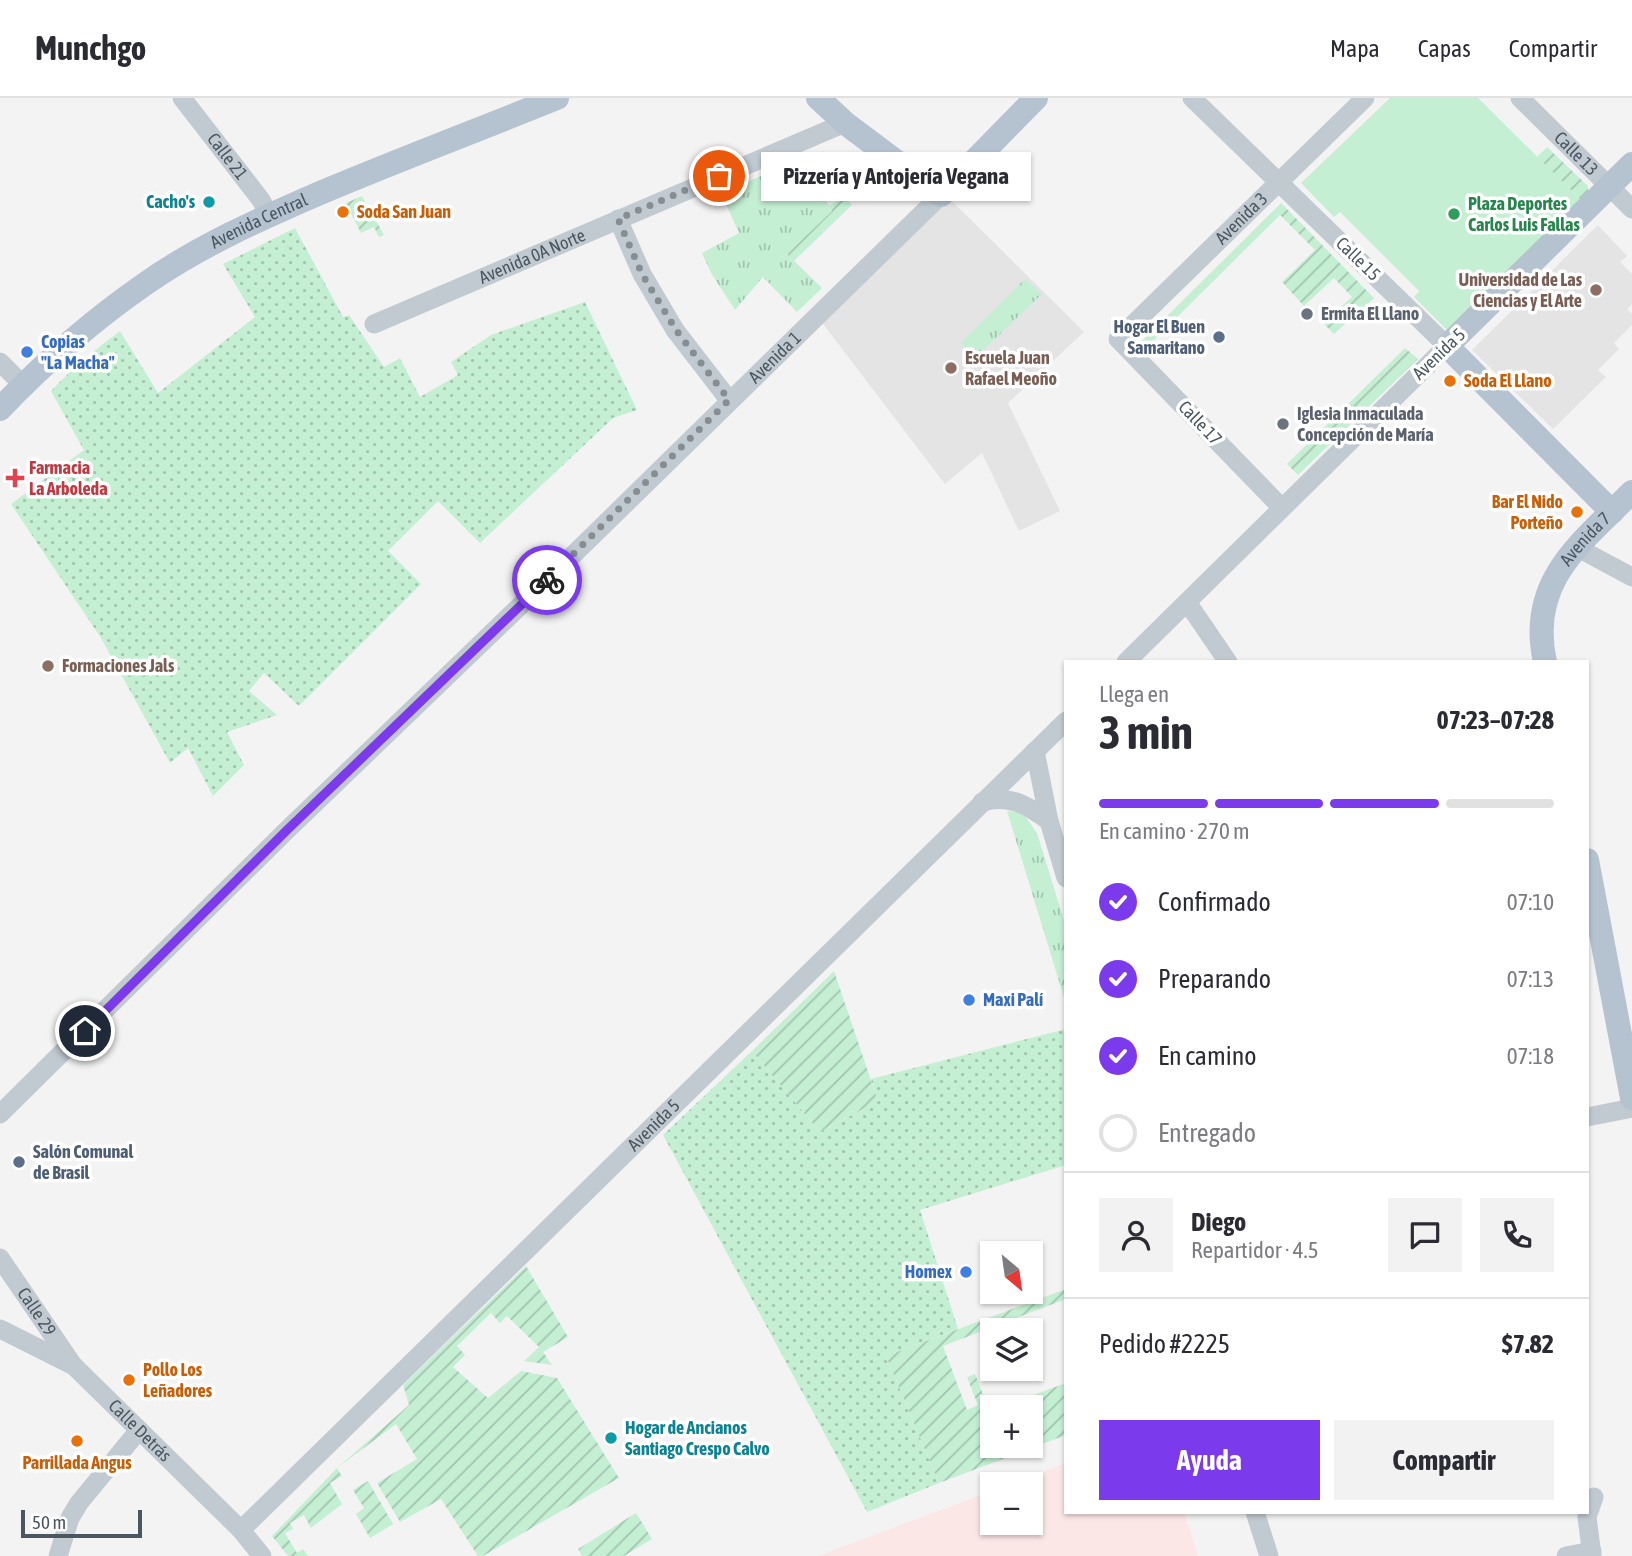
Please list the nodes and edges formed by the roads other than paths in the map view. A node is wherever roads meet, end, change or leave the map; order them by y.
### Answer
1 (182, 98) edge
2 (557, 98) edge
3 (818, 98) edge
4 (1036, 98) edge
5 (1192, 98) edge
6 (1365, 98) edge
7 (1520, 98) edge
8 (845, 123) junction
9 (1632, 164) edge
10 (1279, 182) junction
11 (1609, 187) junction
12 (941, 195) junction
13 (1632, 209) edge
14 (269, 215) junction
15 (618, 219) junction
16 (374, 324) dead end
17 (1118, 339) joint
18 (1447, 345) junction
19 (0, 362) edge
20 (23, 385) junction
21 (729, 400) junction
22 (0, 409) edge
23 (1632, 492) edge
24 (1282, 508) junction
25 (1612, 512) junction
26 (1578, 548) junction
27 (1632, 577) edge
28 (1186, 602) junction
29 (1128, 660) edge
30 (1227, 660) edge
31 (1545, 660) edge
32 (1064, 722) edge
33 (1035, 751) junction
34 (1017, 768) junction
35 (982, 802) junction
36 (1049, 821) junction
37 (1064, 871) edge
38 (1589, 878) edge
39 (1592, 904) edge
40 (1632, 1098) edge
41 (1632, 1108) edge
42 (0, 1114) edge
43 (1589, 1117) edge
44 (0, 1258) edge
45 (0, 1329) edge
46 (74, 1366) junction
47 (139, 1430) junction
48 (1594, 1497) dead end
49 (1589, 1511) edge
50 (1256, 1514) edge
51 (1588, 1514) edge
52 (241, 1530) junction
53 (1592, 1553) edge
54 (58, 1556) edge
55 (262, 1556) edge
56 (1269, 1556) edge
57 (1566, 1556) edge

1 - 14 street, Calle 21
2 - 14 main road, Avenida Central
3 - 8 main road
4 - 12 main road, Avenida 1
5 - 10 street, Calle 15
6 - 10 street, Avenida 3
7 - 11 street, Calle 13
8 - 12 main road
8 - 15 street, Avenida 0A Norte
9 - 11 main road, Avenida 5
10 - 17 street, Avenida 3
10 - 18 street, Calle 15
11 - 13 street, Calle 13
11 - 18 main road, Avenida 5
12 - 21 street, Avenida 1
14 - 20 main road, Avenida Central
15 - 16 street, Avenida 0A Norte
15 - 21 street
17 - 24 street, Calle 17
18 - 24 street, Avenida 5
18 - 25 main road, Calle 15
19 - 20 street
20 - 22 main road, Avenida Central
21 - 42 street, Avenida 1
23 - 25 main road, Avenida 7
24 - 28 street, Avenida 5
25 - 26 main road, Avenida 7
26 - 27 street
26 - 31 main road, Avenida 7
28 - 29 street, Avenida 5
28 - 30 street
32 - 33 street, Avenida 5
33 - 34 street, Avenida 5
33 - 36 street
34 - 35 street, Avenida 5
34 - 36 street
35 - 36 street
35 - 52 street, Avenida 5
36 - 37 street
38 - 39 main road
39 - 40 main road
41 - 43 street
44 - 46 street, Calle 29
45 - 46 street, Calle Detrás
46 - 47 street, Calle Detrás
47 - 52 street, Calle Detrás
47 - 54 street
48 - 49 street
50 - 56 street
51 - 53 street
52 - 55 street, Calle Detrás
53 - 57 street

